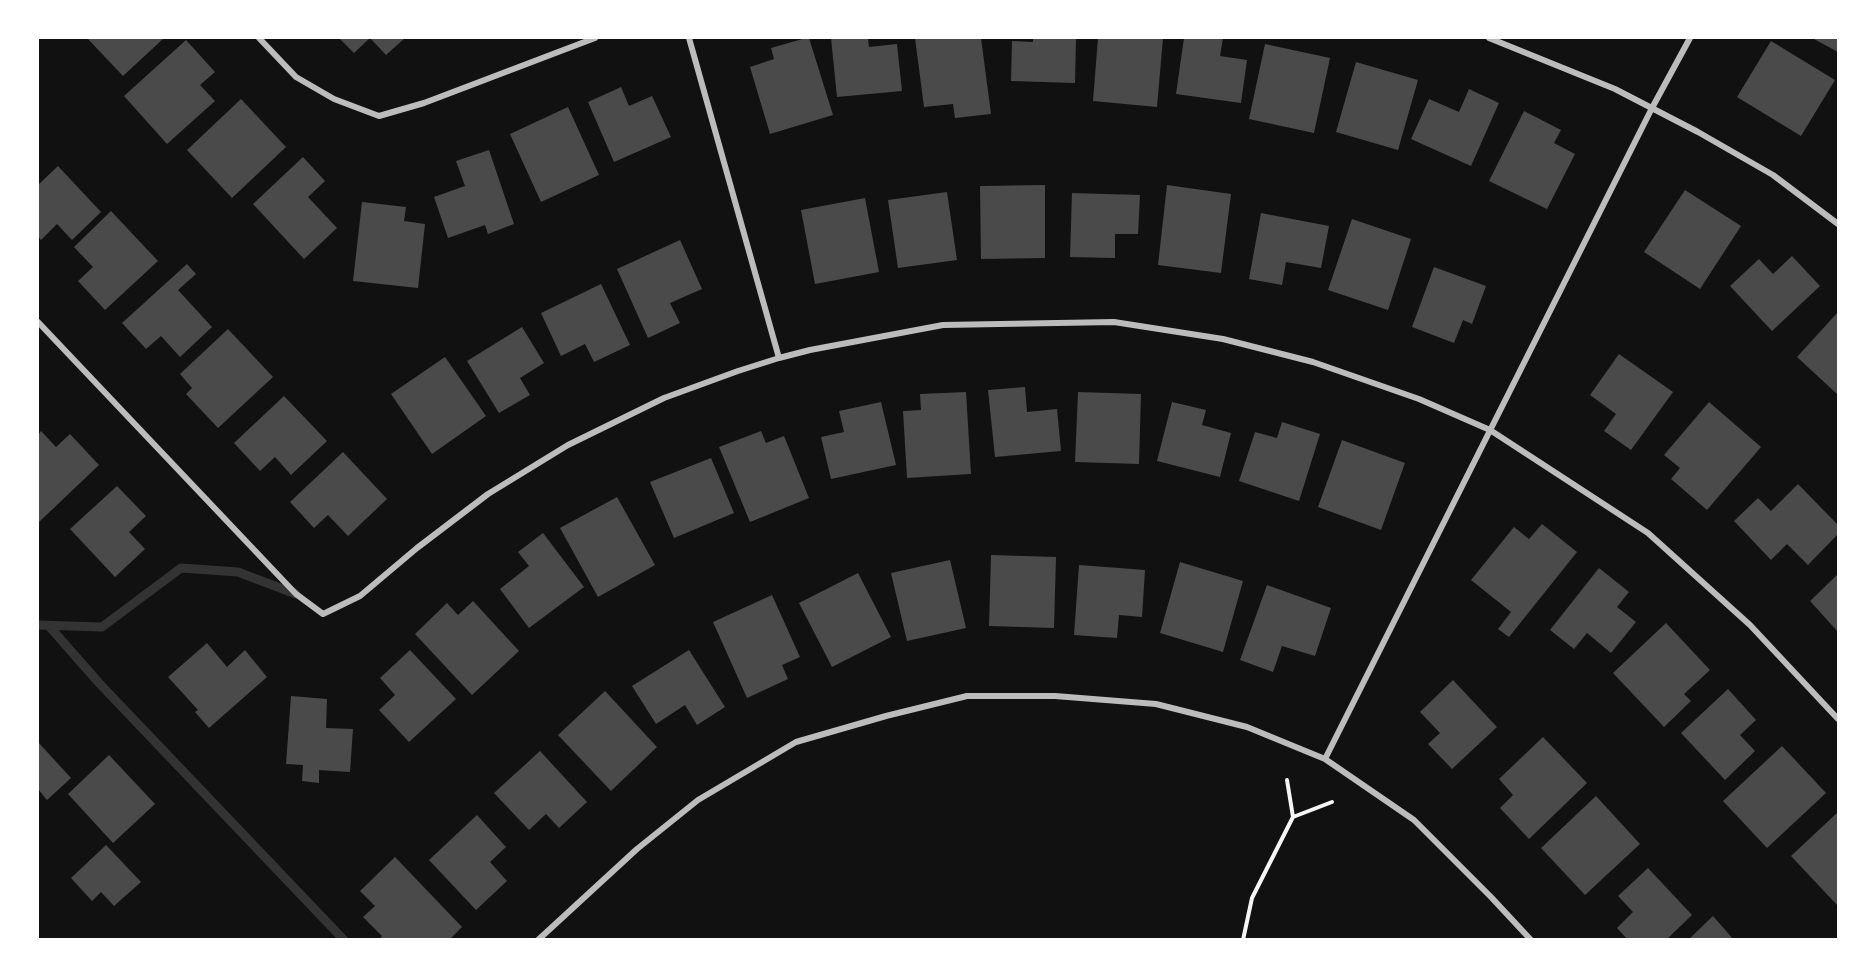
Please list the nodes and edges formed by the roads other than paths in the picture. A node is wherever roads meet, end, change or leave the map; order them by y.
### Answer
1 (259, 38) edge
2 (595, 38) edge
3 (689, 38) edge
4 (1489, 38) edge
5 (1690, 38) edge
6 (1652, 108) junction
7 (1839, 224) edge
8 (38, 322) edge
9 (779, 358) junction
10 (1490, 430) junction
11 (1839, 720) edge
12 (1325, 759) junction
13 (538, 939) edge
14 (1531, 939) edge

1 - 2 street
3 - 9 street
4 - 6 street
5 - 6 street
6 - 7 street
6 - 10 street
8 - 9 street
9 - 10 street
10 - 11 street
10 - 12 street
12 - 13 street
12 - 14 street

